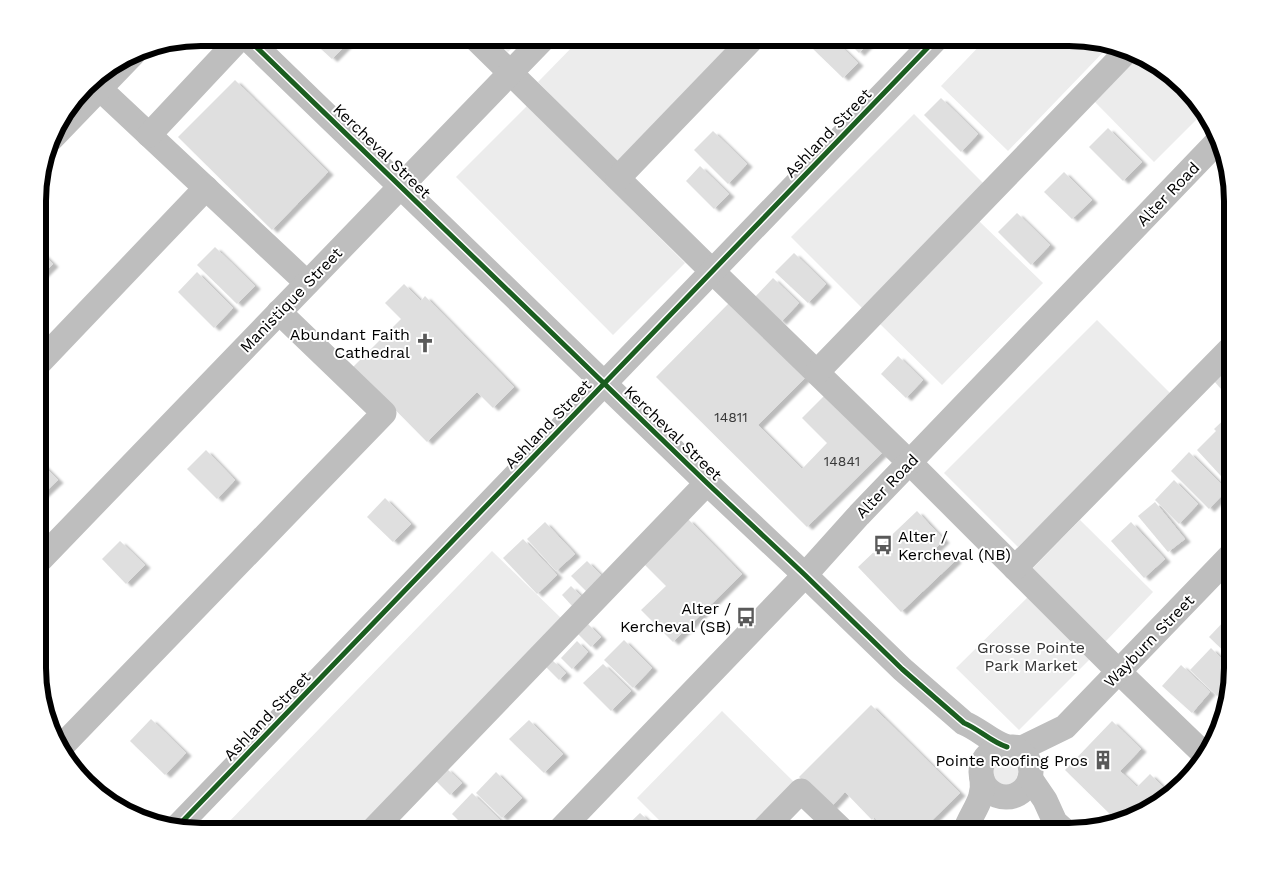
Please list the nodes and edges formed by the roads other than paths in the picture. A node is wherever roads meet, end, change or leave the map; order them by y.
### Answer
1 (744, 46) edge
2 (929, 46) edge
3 (232, 47) edge
4 (255, 47) edge
5 (484, 47) edge
6 (536, 47) edge
7 (1122, 56) edge
8 (511, 72) junction
9 (114, 73) edge
10 (100, 88) junction
11 (69, 120) edge
12 (149, 135) junction
13 (1213, 146) edge
14 (618, 178) junction
15 (401, 186) junction
16 (206, 188) junction
17 (712, 271) junction
18 (307, 283) junction
19 (279, 312) junction
20 (46, 356) edge
21 (1223, 356) edge
22 (817, 372) junction
23 (604, 384) junction
24 (910, 463) junction
25 (707, 483) junction
26 (46, 554) edge
27 (1223, 563) edge
28 (1015, 568) junction
29 (805, 575) junction
30 (1119, 672) junction
31 (964, 723) junction
32 (1065, 727) junction
33 (66, 742) edge
34 (1009, 747) junction
35 (1200, 750) edge
36 (982, 772) junction
37 (1030, 777) junction
38 (1009, 796) junction
39 (183, 821) edge
40 (771, 822) edge
41 (834, 822) edge
42 (968, 822) edge
43 (983, 822) edge
44 (1051, 822) edge
45 (1057, 822) edge
46 (380, 823) edge
47 (567, 823) edge

1 - 14 street
2 - 17 street, Ashland Street
3 - 12 street
4 - 15 street, Kercheval Street
5 - 8 street
6 - 8 street, Manistique Street
7 - 22 street
8 - 14 street
8 - 15 street, Manistique Street
9 - 10 street
10 - 11 street
10 - 12 street
12 - 16 street
13 - 24 street, Alter Road
14 - 17 street
15 - 18 street, Manistique Street
15 - 23 street, Kercheval Street
16 - 18 street
16 - 20 street
17 - 22 street
17 - 23 street, Ashland Street
18 - 19 street, Manistique Street
19 - 26 street, Manistique Street
19 - 33 street
21 - 28 street
22 - 24 street
23 - 25 street, Kercheval Street
23 - 39 street, Ashland Street
24 - 28 street
24 - 29 street, Alter Road
25 - 29 street, Kercheval Street
25 - 46 street
27 - 30 street, Wayburn Street
28 - 30 street
29 - 31 street, Kercheval Street
29 - 47 street, Alter Road
30 - 32 street, Wayburn Street
30 - 35 street
31 - 34 street, Kercheval Street
31 - 36 street, Kercheval Street
32 - 34 street, Wayburn Street
32 - 37 street, Wayburn Street
34 - 36 street
34 - 37 street, Kercheval Street
36 - 38 street, Kercheval Street
36 - 42 street
37 - 38 street
37 - 45 street, Kercheval Street
38 - 43 street
38 - 44 street, Kercheval Street
40 - 41 street

